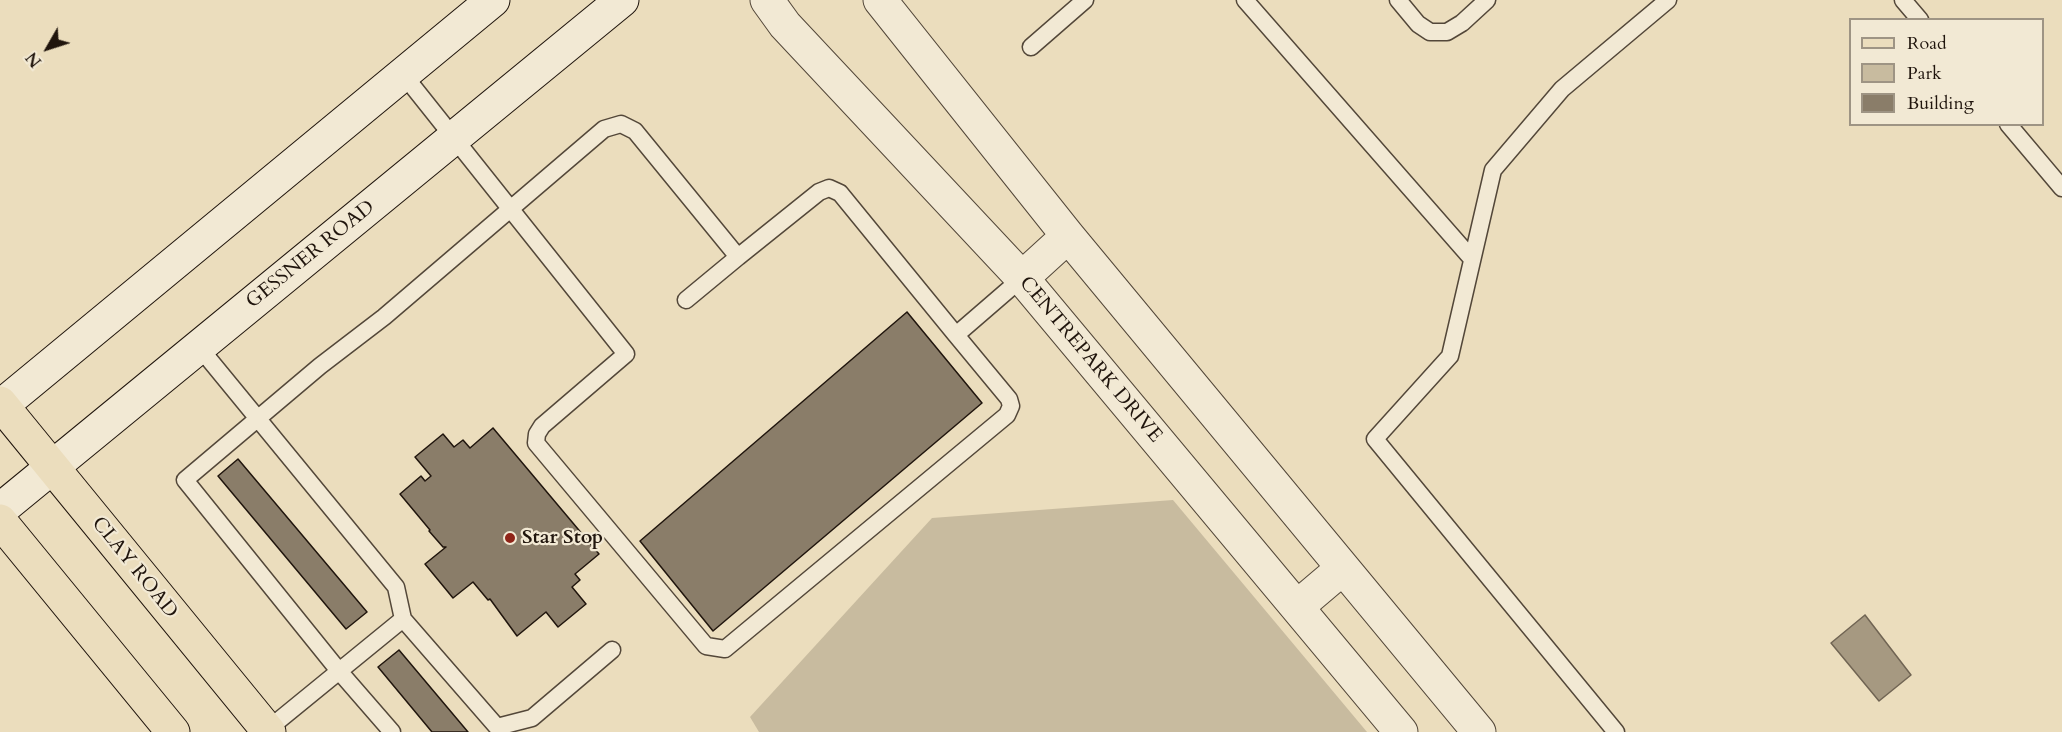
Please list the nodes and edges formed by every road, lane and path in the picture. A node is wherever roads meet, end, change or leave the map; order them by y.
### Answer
1 (493, 0) edge
2 (622, 0) edge
3 (767, 0) edge
4 (879, 0) edge
5 (1085, 0) edge
6 (1245, 0) edge
7 (1398, 0) edge
8 (1487, 0) edge
9 (1668, 0) edge
10 (1903, 0) edge
11 (1918, 18) edge
12 (1031, 47) dead end
13 (403, 74) junction
14 (2010, 126) edge
15 (453, 138) junction
16 (2062, 188) edge
17 (510, 209) junction
18 (1068, 236) junction
19 (738, 257) junction
20 (1472, 259) junction
21 (1022, 278) junction
22 (686, 300) dead end
23 (956, 335) junction
24 (199, 347) junction
25 (1, 405) edge
26 (257, 417) junction
27 (52, 467) junction
28 (0, 510) edge
29 (0, 521) edge
30 (1343, 568) junction
31 (1297, 607) junction
32 (403, 619) junction
33 (612, 650) dead end
34 (339, 671) junction
35 (267, 731) edge
36 (173, 732) edge
37 (392, 732) edge
38 (1401, 732) edge
39 (1479, 732) edge
40 (1616, 732) edge

1 - 13 street
2 - 15 street, GESSNER ROAD
3 - 21 street, CENTREPARK DRIVE
4 - 18 street
5 - 12 lane
6 - 20 lane
7 - 8 lane
9 - 20 lane
10 - 11 lane
13 - 15 lane
13 - 25 street
14 - 16 lane
15 - 17 lane
15 - 24 street, GESSNER ROAD
17 - 19 lane
17 - 23 lane
17 - 26 lane
18 - 21 street
18 - 30 street
19 - 22 lane
19 - 23 lane
20 - 40 lane
21 - 23 lane
21 - 31 street, CENTREPARK DRIVE
24 - 26 lane
24 - 27 street, GESSNER ROAD
25 - 27 main road, CLAY ROAD
26 - 32 lane
26 - 34 lane
27 - 28 street, GESSNER ROAD
27 - 35 main road, CLAY ROAD
29 - 36 main road
30 - 31 street
30 - 39 street
31 - 38 street, CENTREPARK DRIVE
32 - 33 lane
32 - 34 lane
34 - 35 lane
34 - 37 lane

